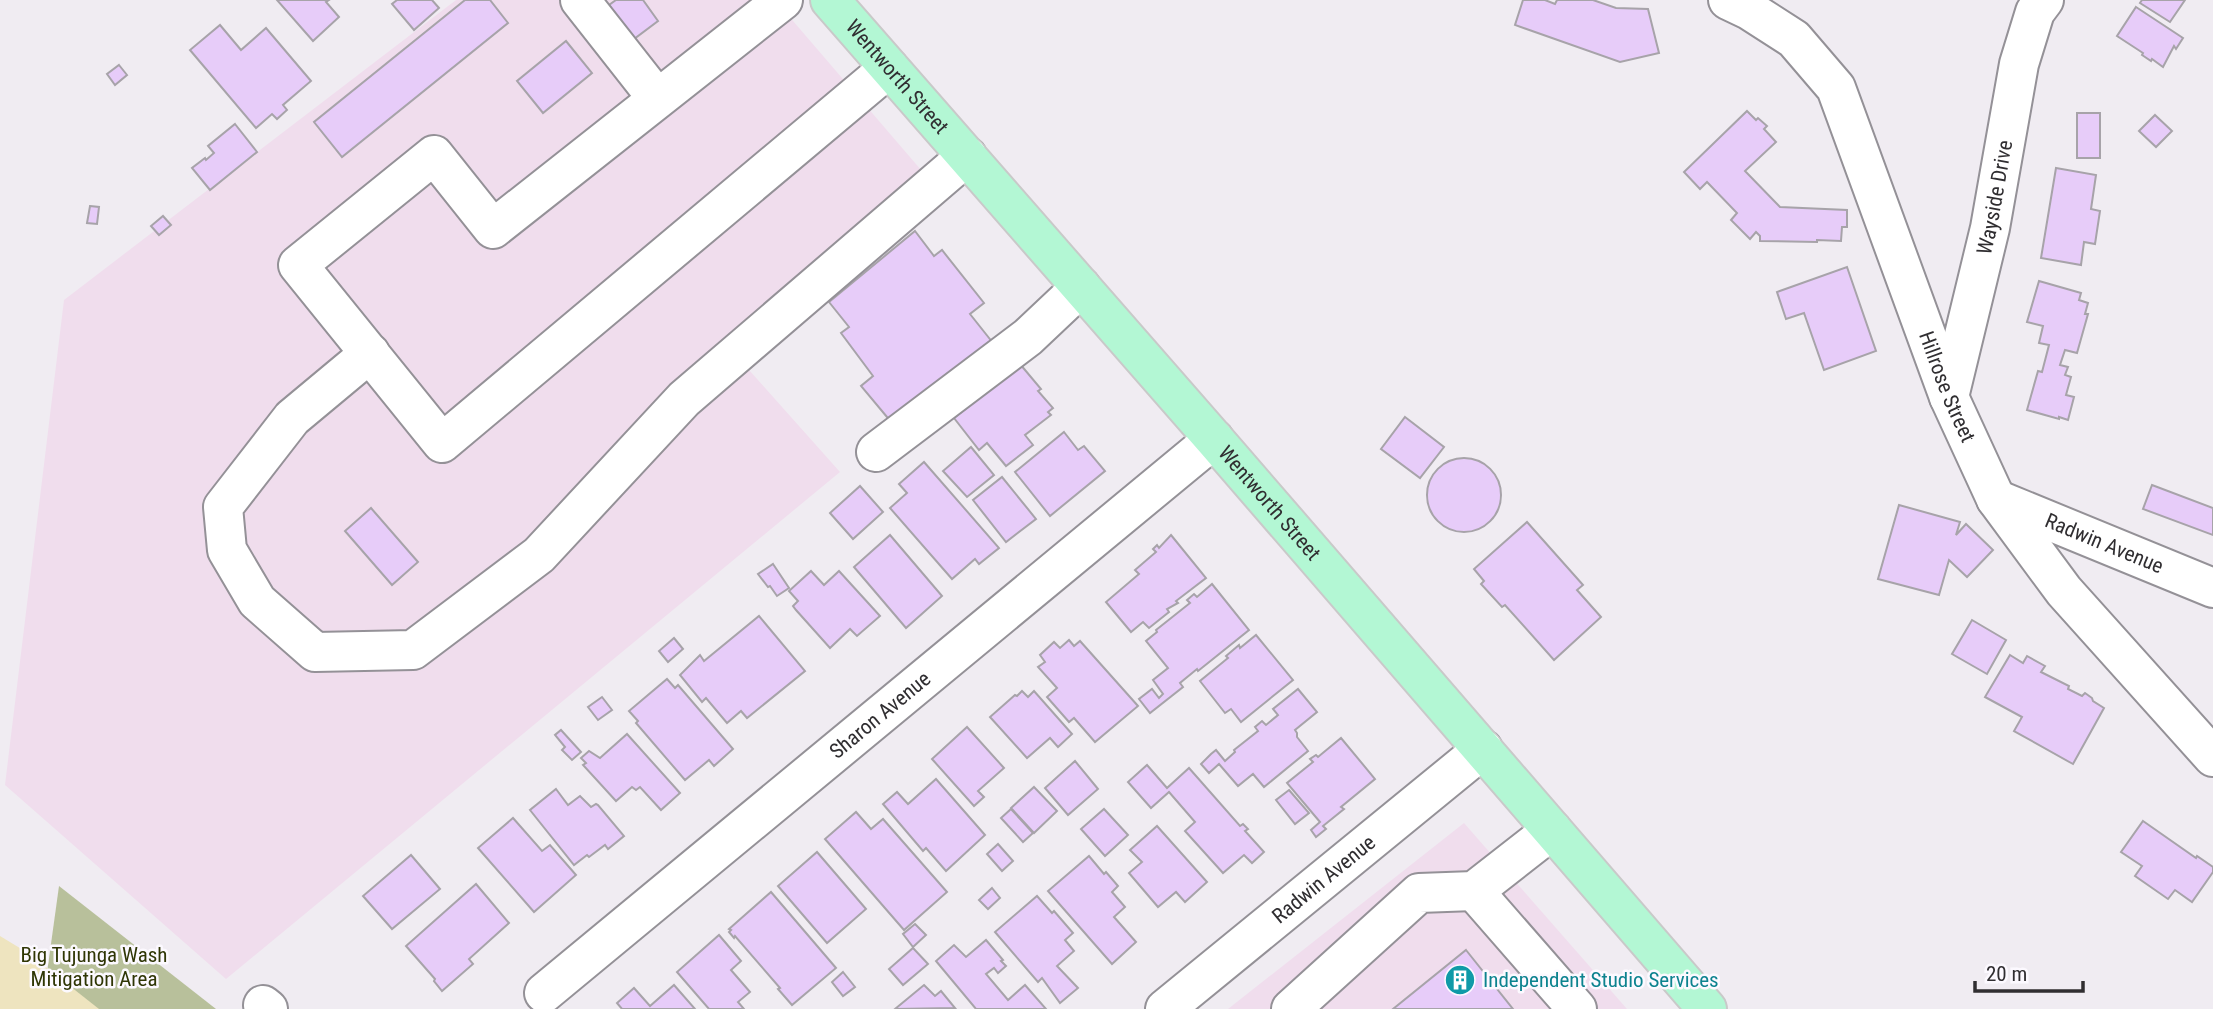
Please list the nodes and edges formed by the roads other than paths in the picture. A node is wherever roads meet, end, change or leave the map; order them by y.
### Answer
1 (580, 0) edge
2 (783, 0) edge
3 (830, 0) edge
4 (1728, 0) edge
5 (2044, 0) edge
6 (889, 68) junction
7 (657, 98) junction
8 (967, 156) junction
9 (1081, 287) junction
10 (370, 353) junction
11 (1949, 397) junction
12 (1214, 439) junction
13 (876, 452) dead end
14 (1996, 499) junction
15 (2213, 588) edge
16 (1483, 749) junction
17 (2213, 757) edge
18 (1552, 830) junction
19 (1474, 891) junction
20 (544, 993) dead end
21 (1165, 1009) edge
22 (1290, 1009) edge
23 (1577, 1009) edge
24 (1707, 1009) edge

1 - 7 street
2 - 7 street
3 - 6 main road, Wentworth Street
4 - 11 street, Hillrose Street
5 - 11 street, Wayside Drive
6 - 8 main road, Wentworth Street
6 - 10 street
7 - 10 street
8 - 9 main road, Wentworth Street
8 - 10 street
9 - 12 main road, Wentworth Street
9 - 13 street
11 - 14 street, Hillrose Street
12 - 16 main road, Wentworth Street
12 - 20 street, Sharon Avenue
14 - 15 street, Radwin Avenue
14 - 17 street, Hillrose Street
16 - 18 main road, Wentworth Street
16 - 21 street, Radwin Avenue
18 - 19 street
18 - 24 main road, Wentworth Street
19 - 22 street
19 - 23 street

